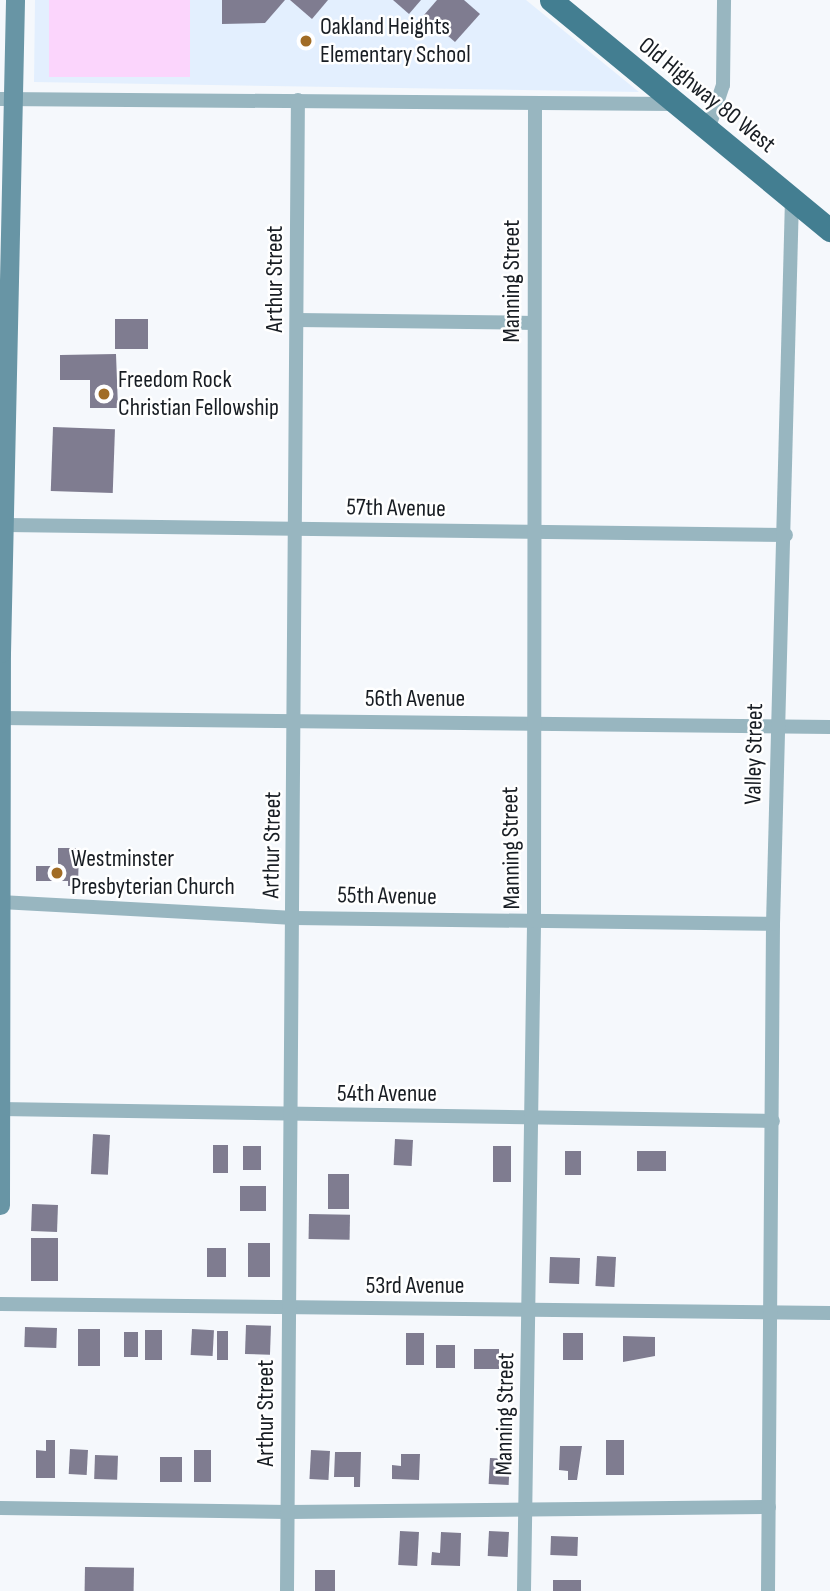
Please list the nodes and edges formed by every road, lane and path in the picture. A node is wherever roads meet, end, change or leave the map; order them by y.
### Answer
1 (15, 0) edge
2 (551, 0) edge
3 (724, 0) edge
4 (8, 99) edge
5 (298, 100) junction
6 (675, 104) junction
7 (535, 105) junction
8 (708, 130) junction
9 (792, 198) junction
10 (830, 230) edge
11 (5, 313) edge
12 (297, 320) junction
13 (534, 323) junction
14 (3, 412) edge
15 (6, 525) junction
16 (297, 529) junction
17 (532, 532) junction
18 (786, 536) junction
19 (1, 653) edge
20 (2, 718) edge
21 (296, 721) junction
22 (532, 723) junction
23 (777, 726) junction
24 (830, 726) edge
25 (2, 902) edge
26 (294, 918) junction
27 (534, 921) junction
28 (774, 924) junction
29 (1, 1109) edge
30 (292, 1116) junction
31 (532, 1117) junction
32 (773, 1121) junction
33 (0, 1205) edge
34 (0, 1304) edge
35 (289, 1308) junction
36 (530, 1310) junction
37 (771, 1313) junction
38 (830, 1313) edge
39 (769, 1507) junction
40 (0, 1508) edge
41 (525, 1510) junction
42 (288, 1512) junction
43 (287, 1591) edge
44 (524, 1591) edge
45 (768, 1591) edge

1 - 4 street
2 - 6 main road, Old Highway 80 West
3 - 8 street
4 - 5 street
4 - 11 street
5 - 7 street
5 - 12 street, Arthur Street
6 - 7 street
6 - 8 main road, Old Highway 80 West
7 - 13 street, Manning Street
8 - 9 main road, Old Highway 80 West
9 - 10 main road, Old Highway 80 West
9 - 18 street, Valley Street
11 - 14 street
12 - 13 street
12 - 16 street, Arthur Street
13 - 17 street, Manning Street
14 - 15 street
15 - 16 street, 57th Avenue
15 - 19 street
16 - 17 street, 57th Avenue
16 - 21 street, Arthur Street
17 - 18 street, 57th Avenue
17 - 22 street, Manning Street
18 - 23 street, Valley Street
19 - 20 street
20 - 21 street, 56th Avenue
20 - 25 street
21 - 22 street, 56th Avenue
21 - 26 street, Arthur Street
22 - 23 street, 56th Avenue
22 - 27 street, Manning Street
23 - 24 street, 56th Avenue
23 - 28 street, Valley Street
25 - 26 street, 55th Avenue
25 - 29 street
26 - 27 street, 55th Avenue
26 - 30 street, Arthur Street
27 - 28 street, 55th Avenue
27 - 31 street, Manning Street
28 - 32 street, Valley Street
29 - 30 street, 54th Avenue
29 - 33 street
30 - 31 street, 54th Avenue
30 - 35 street, Arthur Street
31 - 32 street, 54th Avenue
31 - 36 street, Manning Street
32 - 37 street, Valley Street
34 - 35 street, 53rd Avenue
35 - 36 street, 53rd Avenue
35 - 42 street, Arthur Street
36 - 37 street, 53rd Avenue
36 - 41 street, Manning Street
37 - 38 street, 53rd Avenue
37 - 39 street, Valley Street
39 - 41 street
39 - 45 street, Valley Street
40 - 42 street
41 - 42 street
41 - 44 street, Manning Street
42 - 43 street, Arthur Street

